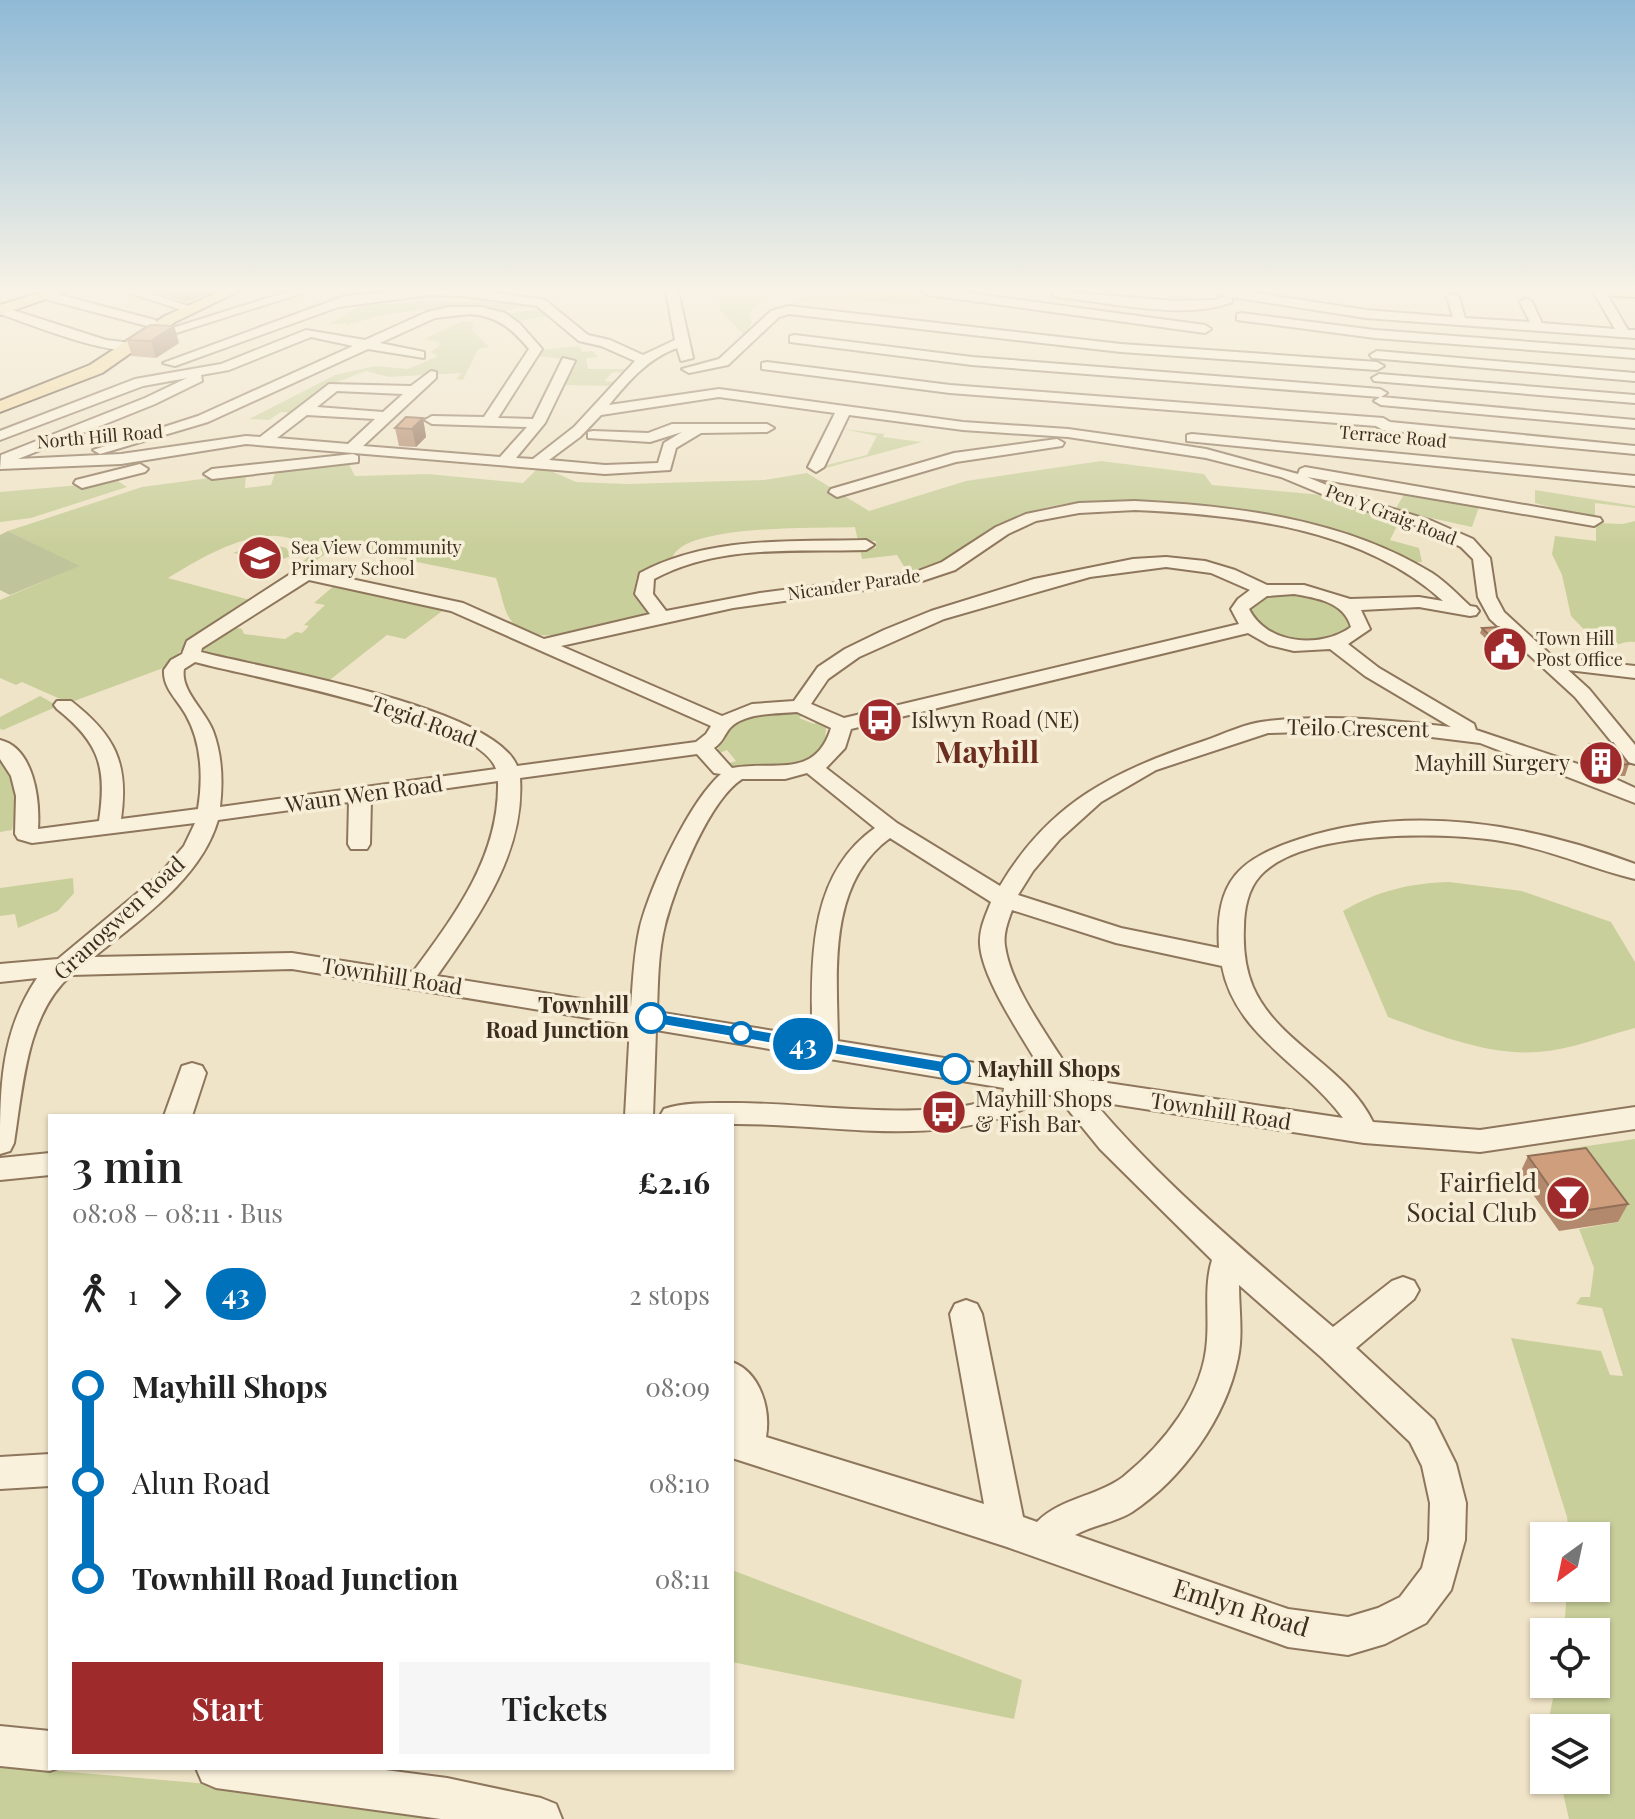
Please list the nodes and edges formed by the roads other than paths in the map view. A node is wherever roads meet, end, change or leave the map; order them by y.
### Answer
1 (78, 376) edge
2 (142, 376) edge
3 (178, 376) edge
4 (199, 376) edge
5 (299, 376) edge
6 (430, 376) edge
7 (524, 376) edge
8 (559, 376) edge
9 (625, 376) edge
10 (698, 376) edge
11 (750, 376) edge
12 (782, 376) edge
13 (806, 376) edge
14 (960, 376) edge
15 (1156, 376) edge
16 (1194, 376) edge
17 (1379, 376) edge
18 (1455, 376) edge
19 (1609, 376) edge
20 (1635, 377) edge
21 (1194, 379) junction
22 (140, 382) junction
23 (415, 390) junction
24 (719, 393) junction
25 (1380, 397) junction
26 (1635, 399) edge
27 (0, 405) edge
28 (938, 405) junction
29 (1194, 409) junction
30 (303, 410) junction
31 (844, 410) junction
32 (598, 411) junction
33 (386, 416) junction
34 (432, 420) dead end
35 (489, 421) junction
36 (697, 422) junction
37 (538, 423) junction
38 (1383, 424) junction
39 (1635, 424) edge
40 (767, 428) dead end
41 (593, 435) dead end
42 (0, 436) edge
43 (1090, 437) junction
44 (264, 441) junction
45 (219, 445) junction
46 (351, 449) junction
47 (1635, 450) edge
48 (1385, 451) dead end
49 (385, 454) junction
50 (539, 461) junction
51 (504, 462) junction
52 (60, 463) junction
53 (3, 464) edge
54 (816, 467) dead end
55 (1260, 467) junction
56 (212, 474) dead end
57 (1635, 481) edge
58 (82, 483) dead end
59 (837, 492) dead end
60 (1594, 521) dead end
61 (866, 545) dead end
62 (1264, 591) junction
63 (1347, 605) junction
64 (1464, 610) junction
65 (1496, 615) junction
66 (662, 618) junction
67 (1250, 627) junction
68 (1335, 644) junction
69 (541, 645) junction
70 (194, 656) junction
71 (1549, 662) junction
72 (1635, 672) edge
73 (64, 705) dead end
74 (800, 706) junction
75 (722, 724) junction
76 (842, 725) junction
77 (1483, 737) junction
78 (0, 746) edge
79 (702, 747) junction
80 (1635, 758) edge
81 (812, 767) junction
82 (729, 771) junction
83 (509, 774) junction
84 (360, 794) junction
85 (1635, 796) edge
86 (207, 815) junction
87 (109, 826) junction
88 (889, 828) junction
89 (359, 844) dead end
90 (1635, 872) edge
91 (1004, 899) junction
92 (1232, 959) junction
93 (66, 966) junction
94 (0, 973) edge
95 (421, 980) junction
96 (644, 1017) junction
97 (825, 1047) junction
98 (192, 1073) dead end
99 (1019, 1080) junction
100 (1065, 1087) junction
101 (179, 1114) edge
102 (639, 1114) edge
103 (734, 1115) edge
104 (1635, 1118) edge
105 (1364, 1132) junction
106 (0, 1143) edge
107 (48, 1164) edge
108 (0, 1169) edge
109 (1229, 1257) junction
110 (1403, 1290) dead end
111 (966, 1314) dead end
112 (1333, 1347) junction
113 (734, 1380) edge
114 (740, 1444) edge
115 (48, 1470) edge
116 (0, 1473) edge
117 (1007, 1529) junction
118 (1043, 1542) junction
119 (0, 1746) edge
120 (48, 1751) edge
121 (231, 1770) edge
122 (541, 1819) edge

1 - 27 main road
2 - 22 street
3 - 22 street
4 - 53 street
5 - 52 street
6 - 23 street
7 - 35 street
8 - 37 street
9 - 32 street
10 - 24 street
11 - 24 street, Terrace Road
12 - 31 street, Terrace Road
13 - 28 street
14 - 28 street
15 - 21 street
16 - 21 street
17 - 25 street
18 - 26 street
19 - 20 street
21 - 25 street
21 - 29 street
22 - 42 street
23 - 30 street
23 - 33 street
24 - 32 street
25 - 38 street
25 - 39 street
28 - 29 street
28 - 31 street, Terrace Road
28 - 43 street, Terrace Road
29 - 38 street
30 - 33 street
30 - 44 street
31 - 54 street
32 - 50 street
33 - 46 street
34 - 35 street
35 - 37 street
36 - 40 street
36 - 41 street
36 - 50 street, North Hill Road
37 - 51 street
38 - 47 street
38 - 48 street
43 - 55 street, Pen Y Graig Road
43 - 57 street, Terrace Road
43 - 59 street
44 - 45 street, North Hill Road
44 - 46 street, North Hill Road
45 - 52 street, North Hill Road
45 - 58 street
46 - 49 street, North Hill Road
49 - 51 street, North Hill Road
49 - 56 street
50 - 51 street, North Hill Road
52 - 53 street, North Hill Road
55 - 60 street
55 - 65 street, Pen Y Graig Road
61 - 66 street
62 - 63 street
62 - 67 street
62 - 74 street
63 - 64 street
63 - 68 street
64 - 65 street
64 - 66 street, Nicander Parade
65 - 71 street
66 - 69 street, Nicander Parade
67 - 68 street
67 - 76 street
68 - 77 street
69 - 70 street, Granogwen Road
69 - 75 street
70 - 83 street, Tegid Road
70 - 86 street, Granogwen Road
71 - 72 street
71 - 80 street
73 - 87 street
74 - 75 street
74 - 76 street
75 - 79 street
76 - 81 street
77 - 85 street, Teilo Crescent
77 - 91 street, Teilo Crescent
78 - 87 street, Waun Wen Road
79 - 82 street
79 - 83 street, Waun Wen Road
81 - 82 street
81 - 88 street
82 - 96 street
83 - 84 street, Waun Wen Road
83 - 95 street
84 - 86 street, Waun Wen Road
84 - 89 street
86 - 87 street, Waun Wen Road
86 - 93 street, Granogwen Road
88 - 91 street
88 - 97 street
90 - 92 street
91 - 92 street
91 - 100 street, Teilo Crescent
92 - 105 street
93 - 94 street, Townhill Road
93 - 95 street, Townhill Road
93 - 106 street, Granogwen Road
95 - 96 street, Townhill Road
96 - 97 street, Townhill Road
96 - 102 street
97 - 99 street, Townhill Road
98 - 101 street
99 - 100 street, Townhill Road
99 - 103 street
100 - 105 street, Townhill Road
100 - 109 street, Emlyn Road
104 - 105 street, Townhill Road
107 - 108 street
109 - 112 street, Emlyn Road
109 - 118 street
110 - 112 street
111 - 117 street
112 - 118 street, Emlyn Road
113 - 114 street
114 - 117 street, Emlyn Road
115 - 116 street
117 - 118 street, Emlyn Road
119 - 120 street
121 - 122 street

